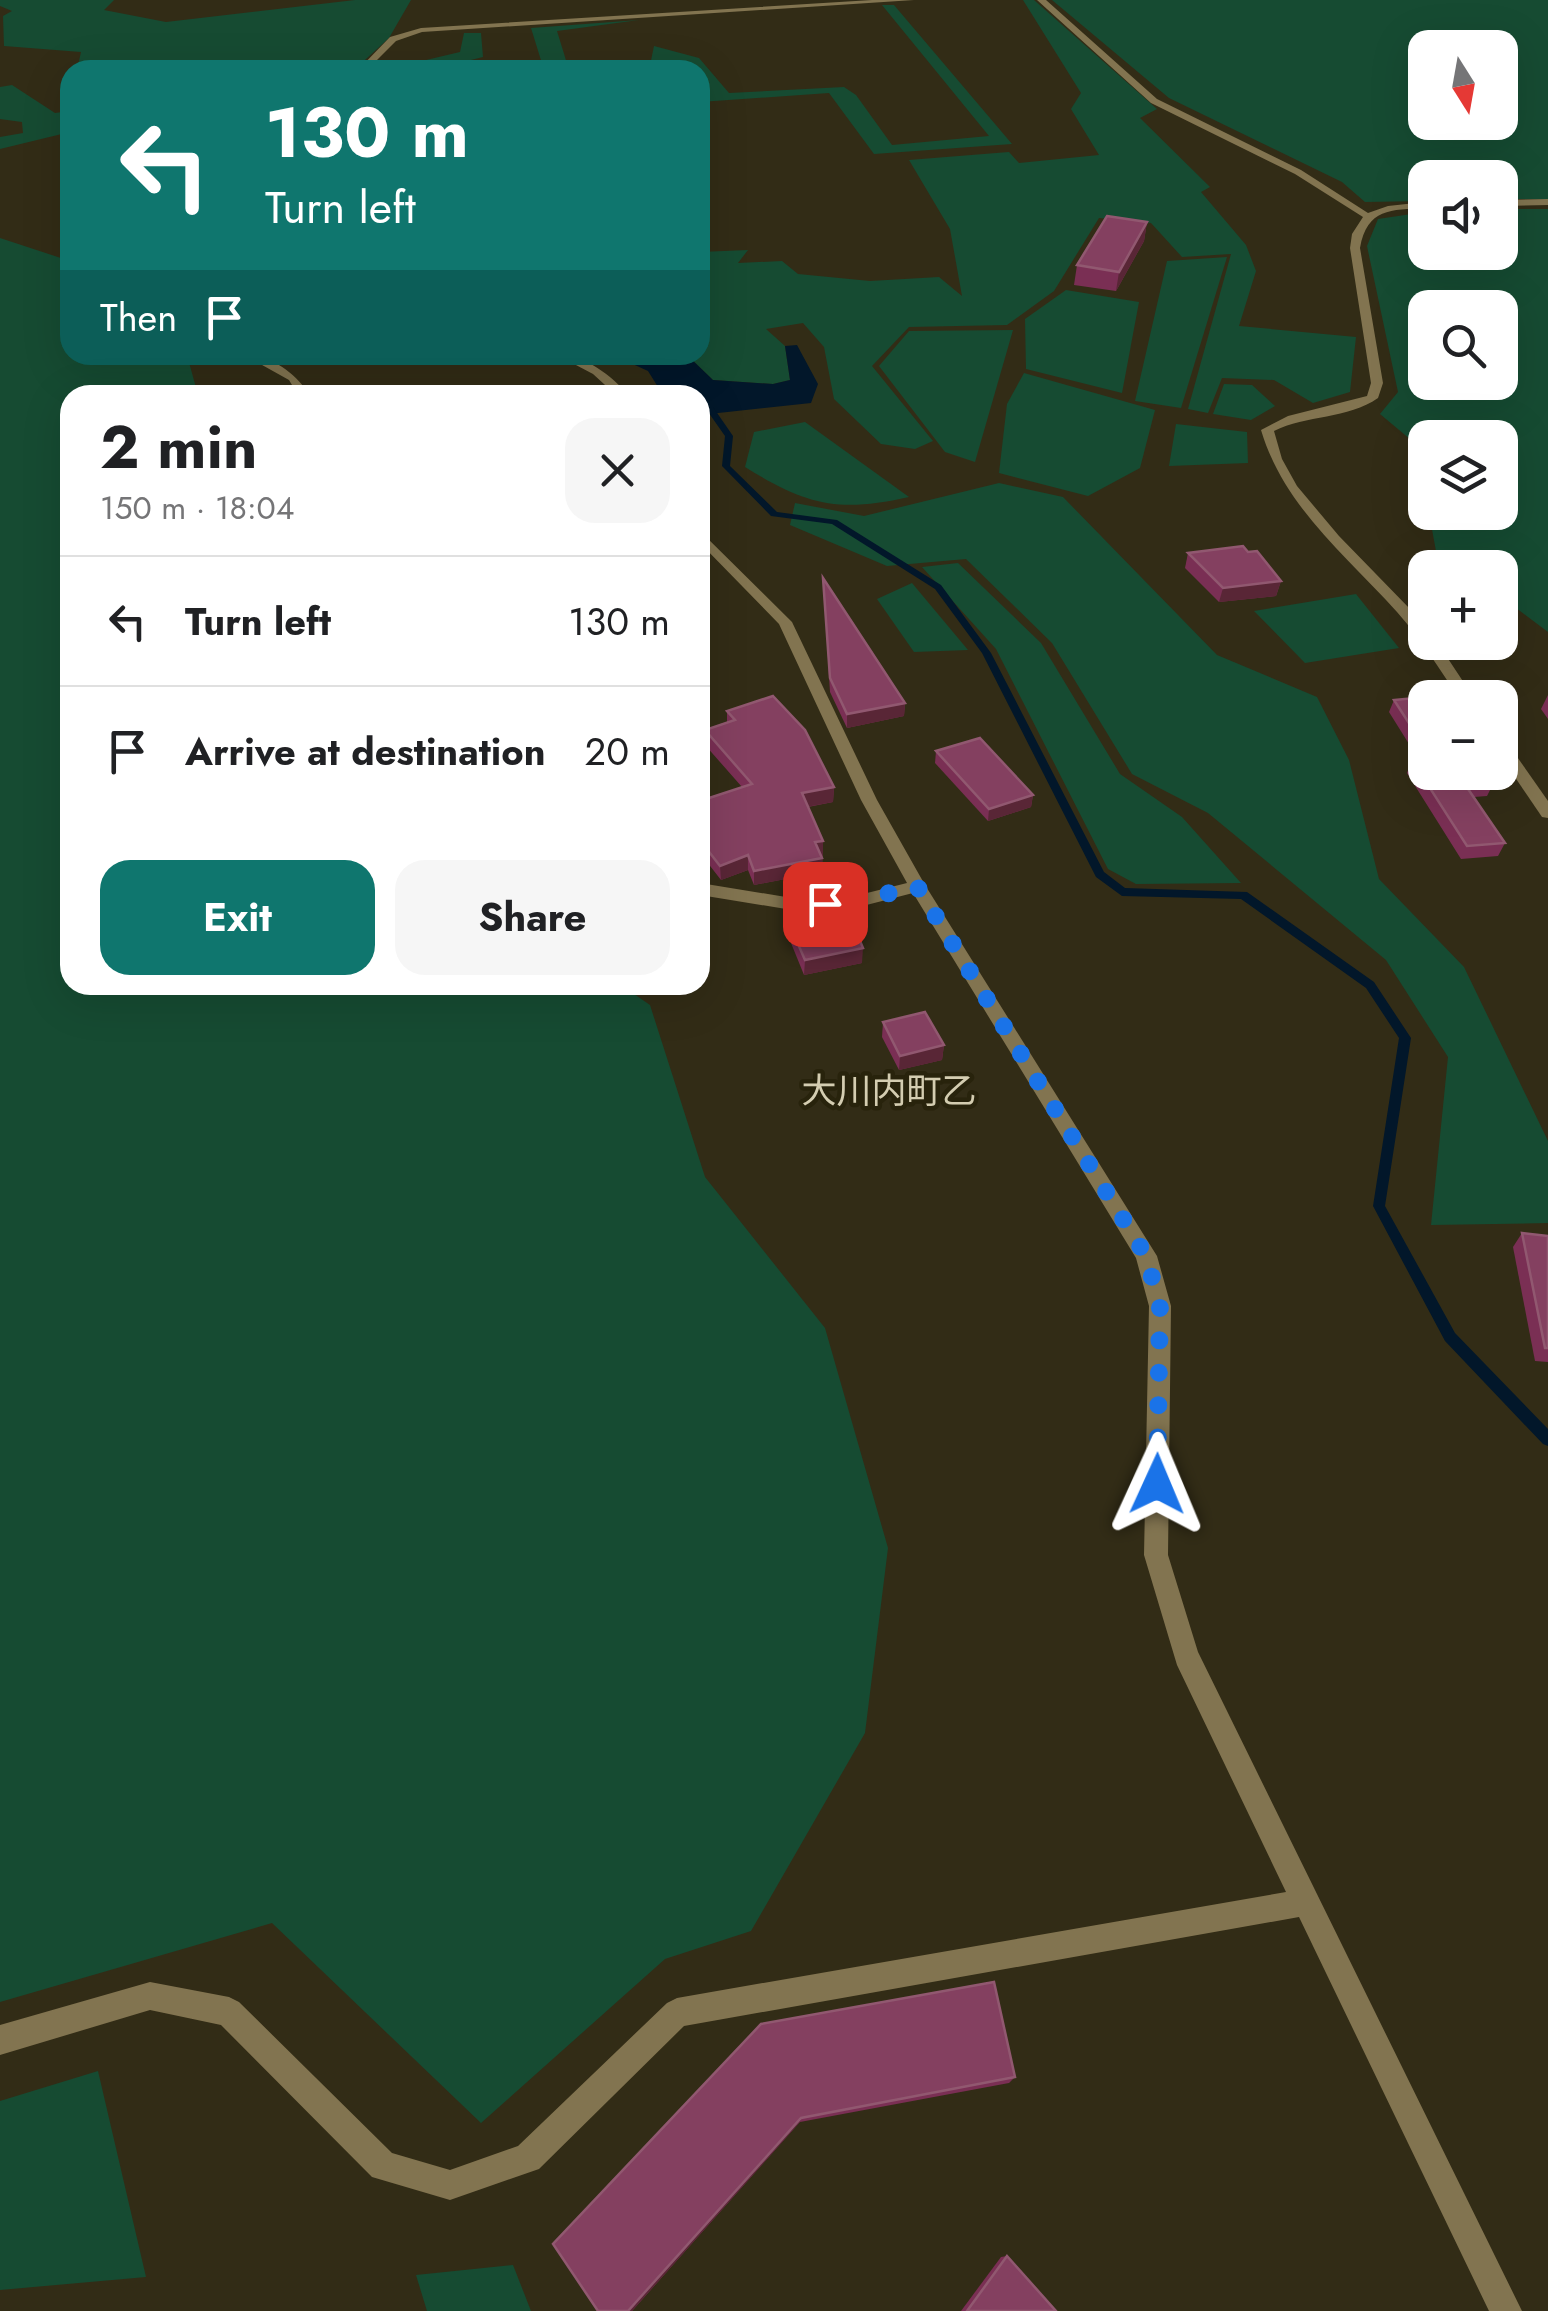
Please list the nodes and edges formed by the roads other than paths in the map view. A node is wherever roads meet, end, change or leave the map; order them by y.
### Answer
1 (910, 0) edge
2 (1041, 0) edge
3 (372, 60) edge
4 (1548, 202) edge
5 (1518, 203) edge
6 (1408, 208) edge
7 (1365, 215) junction
8 (269, 365) edge
9 (583, 365) edge
10 (298, 385) edge
11 (612, 385) edge
12 (710, 545) edge
13 (1408, 619) edge
14 (1518, 770) edge
15 (1548, 813) edge
16 (917, 886) junction
17 (710, 891) edge
18 (1307, 1902) junction
19 (0, 2040) edge
20 (1506, 2311) edge

1 - 3 street
2 - 7 street
4 - 5 street
6 - 7 street
7 - 13 street
8 - 10 street
9 - 11 street
12 - 16 street
14 - 15 street
16 - 17 street
16 - 18 street
18 - 19 street
18 - 20 street

